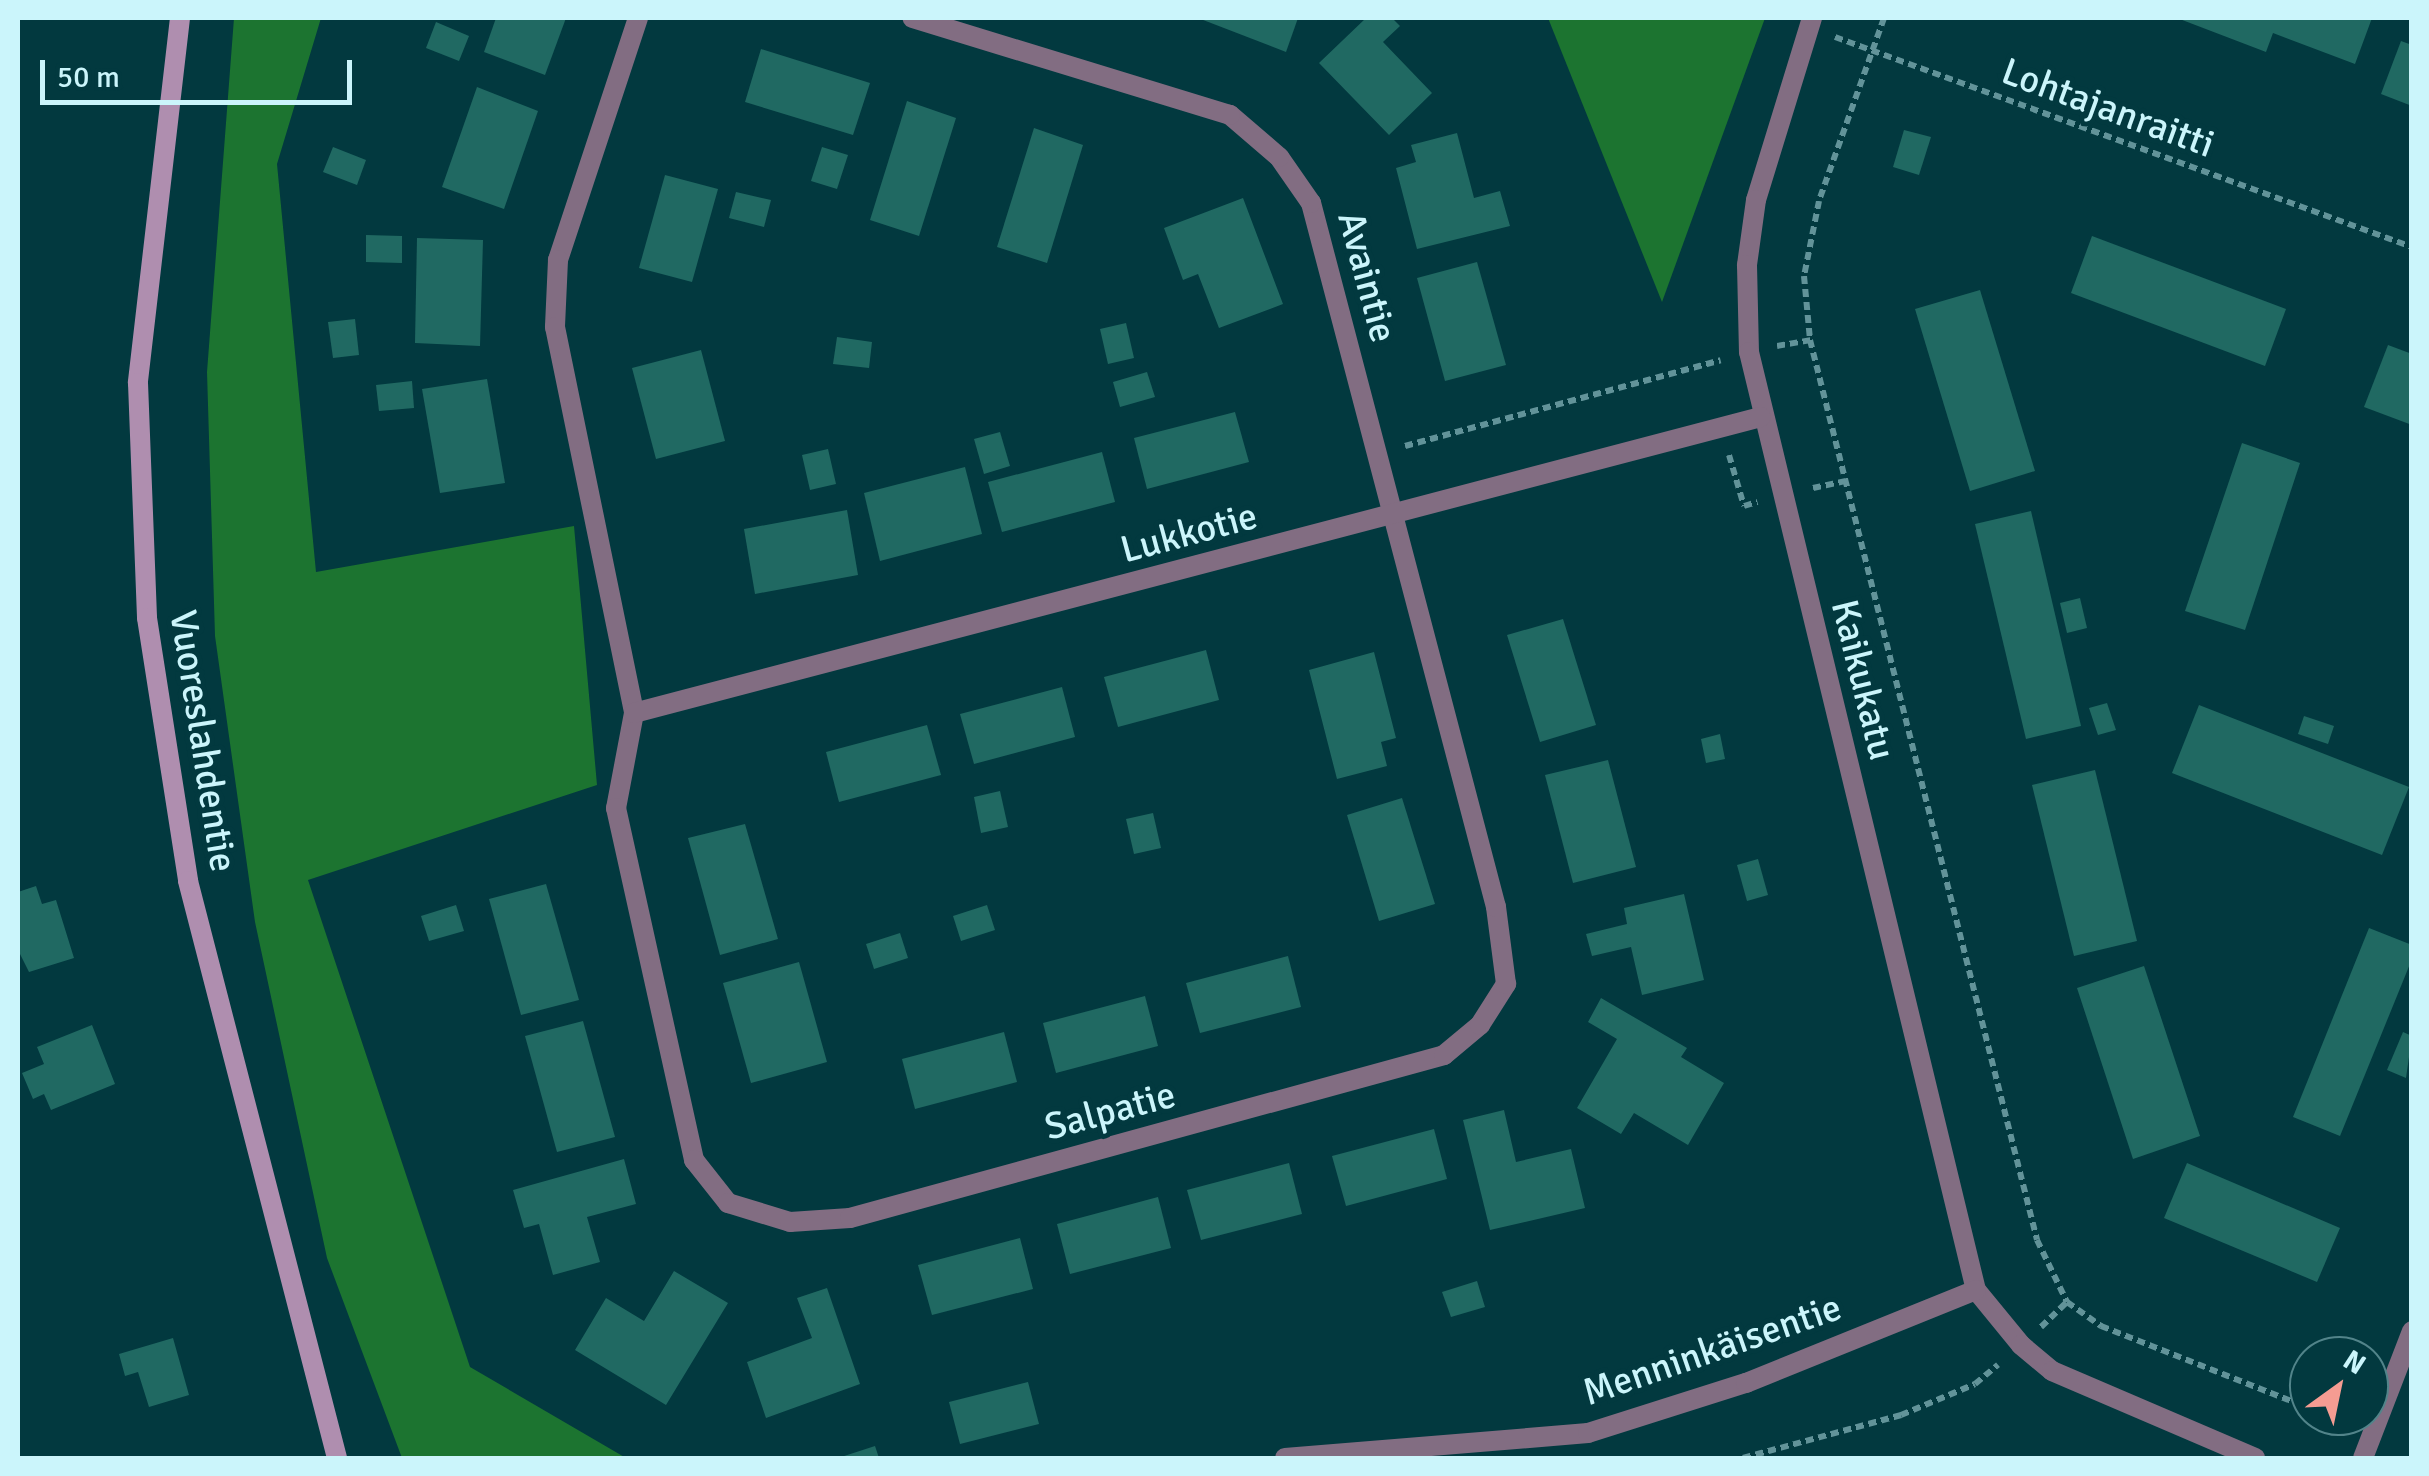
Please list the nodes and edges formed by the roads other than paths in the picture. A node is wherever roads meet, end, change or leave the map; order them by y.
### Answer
1 (180, 18) edge
2 (638, 18) edge
3 (913, 18) edge
4 (1810, 22) edge
5 (1761, 417) junction
6 (1395, 515) junction
7 (634, 714) junction
8 (1976, 1290) junction
9 (2412, 1332) edge
10 (336, 1458) edge
11 (1285, 1458) edge
12 (2255, 1458) edge
13 (2363, 1458) edge

1 - 10 street, Vuoreslahdentie
2 - 7 street
3 - 6 street, Avaintie
4 - 5 street, Kaikukatu
5 - 6 street, Lukkotie
5 - 8 street, Kaikukatu
6 - 7 street, Lukkotie
6 - 7 street, Salpatie
8 - 11 street, Menninkäisentie
8 - 12 street, Kaikukatu
9 - 13 street

